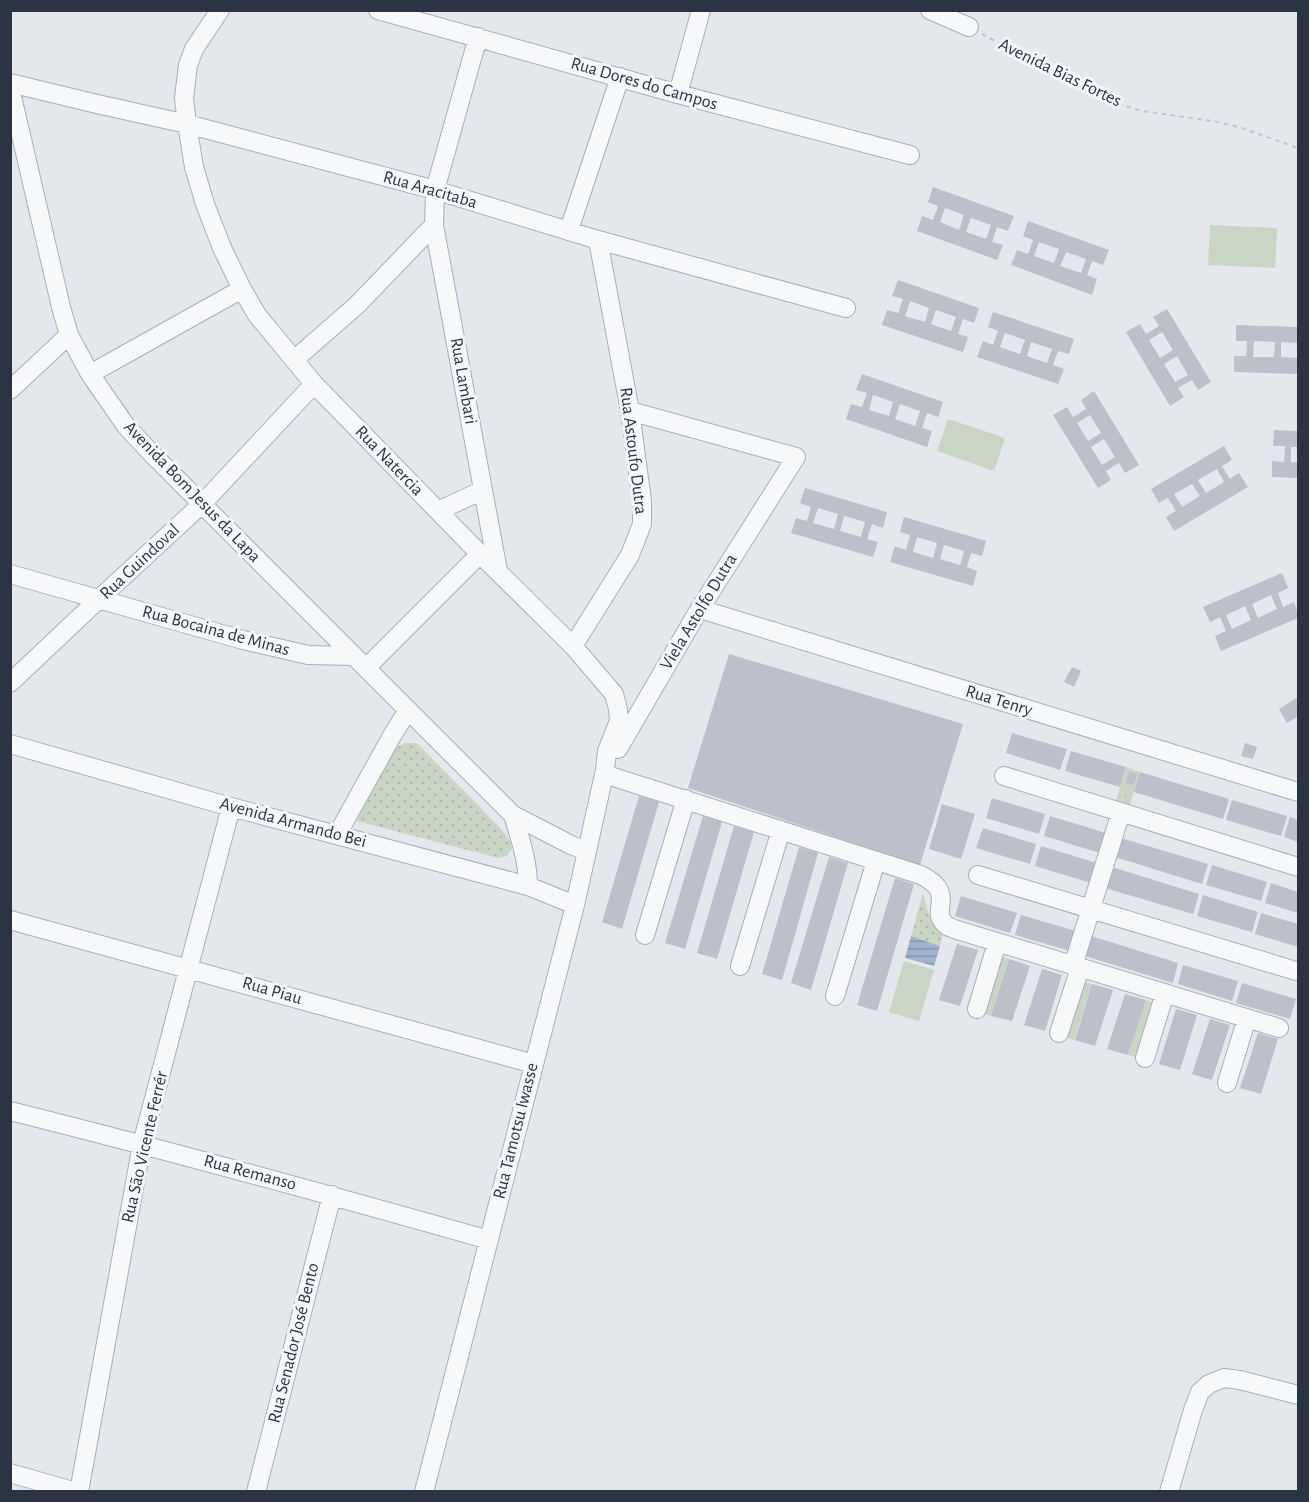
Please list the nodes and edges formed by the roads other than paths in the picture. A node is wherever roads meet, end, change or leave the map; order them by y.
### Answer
1 (220, 10) edge
2 (378, 10) edge
3 (701, 10) edge
4 (930, 10) edge
5 (969, 27) road end
6 (478, 37) junction
7 (620, 77) junction
8 (10, 83) edge
9 (10, 88) edge
10 (678, 94) junction
11 (186, 124) junction
12 (910, 155) dead end
13 (435, 190) junction
14 (434, 225) junction
15 (569, 230) junction
16 (598, 240) junction
17 (242, 289) junction
18 (846, 308) dead end
19 (69, 335) junction
20 (294, 360) junction
21 (90, 374) junction
22 (314, 384) junction
23 (10, 390) edge
24 (630, 411) junction
25 (483, 490) junction
26 (202, 504) junction
27 (438, 511) junction
28 (480, 554) junction
29 (498, 571) junction
30 (10, 574) edge
31 (100, 598) junction
32 (700, 609) junction
33 (573, 646) junction
34 (360, 662) junction
35 (10, 683) edge
36 (408, 710) junction
37 (10, 744) edge
38 (605, 772) junction
39 (1004, 776) dead end
40 (1299, 792) edge
41 (686, 799) junction
42 (231, 807) junction
43 (1121, 812) junction
44 (513, 815) junction
45 (782, 830) junction
46 (337, 835) junction
47 (587, 850) junction
48 (876, 861) junction
49 (1299, 867) edge
50 (978, 875) dead end
51 (528, 886) junction
52 (575, 905) junction
53 (1090, 909) junction
54 (10, 920) edge
55 (645, 935) dead end
56 (997, 943) junction
57 (740, 966) dead end
58 (1077, 967) junction
59 (189, 968) junction
60 (1296, 971) dead end
61 (1165, 993) junction
62 (835, 996) dead end
63 (977, 1009) dead end
64 (1247, 1018) junction
65 (1280, 1028) dead end
66 (1059, 1033) dead end
67 (1144, 1058) dead end
68 (534, 1064) junction
69 (1227, 1083) dead end
70 (10, 1111) edge
71 (142, 1144) junction
72 (332, 1196) junction
73 (489, 1240) junction
74 (1299, 1395) edge
75 (10, 1473) edge
76 (78, 1491) edge
77 (256, 1491) edge
78 (424, 1491) edge
79 (1169, 1491) edge

1 - 11 street, Rua Natercia
2 - 6 street, Rua Dores do Campos
3 - 10 street
4 - 5 street
6 - 7 street, Rua Dores do Campos
6 - 13 street, Rua Lambari
7 - 10 street, Rua Dores do Campos
7 - 15 street
8 - 11 street, Rua Aracitaba
9 - 19 street, Avenida Bom Jesus da Lapa
10 - 12 street, Rua Dores do Campos
11 - 13 street, Rua Aracitaba
11 - 17 street, Rua Natercia
13 - 14 street, Rua Lambari
13 - 15 street, Rua Aracitaba
14 - 20 street
14 - 25 street, Rua Lambari
15 - 16 street, Rua Aracitaba
16 - 18 street, Rua Aracitaba
16 - 24 street, Rua Astoufo Dutra
17 - 20 street, Rua Natercia
17 - 21 street
19 - 21 street, Avenida Bom Jesus da Lapa
19 - 23 street
20 - 22 street, Rua Natercia
21 - 26 street, Avenida Bom Jesus da Lapa
22 - 26 street, Rua Guindoval
22 - 27 street, Rua Natercia
24 - 32 street, Viela Astolfo Dutra
24 - 33 street, Rua Astoufo Dutra
25 - 27 street
25 - 29 street, Rua Lambari
26 - 31 street, Rua Guindoval
26 - 34 street, Avenida Bom Jesus da Lapa
27 - 28 street, Rua Natercia
28 - 29 street, Rua Natercia
28 - 34 street
29 - 33 street, Rua Natercia
30 - 31 street, Rua Bocaina de Minas
31 - 34 street, Rua Bocaina de Minas
31 - 35 street, Rua Guindoval
32 - 38 street, Viela Astolfo Dutra
32 - 40 street, Rua Tenry
33 - 38 street, Rua Natercia
34 - 36 street, Avenida Bom Jesus da Lapa
36 - 44 street, Avenida Bom Jesus da Lapa
36 - 46 street
37 - 42 street, Avenida Armando Bei
38 - 41 street
38 - 47 street, Rua Tamotsu Iwasse
39 - 43 street
41 - 45 street
41 - 55 street
42 - 46 street, Avenida Armando Bei
42 - 59 street, Rua São Vicente Ferrér
43 - 49 street
43 - 53 street
44 - 47 street, Avenida Bom Jesus da Lapa
44 - 51 street, Avenida Bom Jesus da Lapa
45 - 48 street
45 - 57 street
46 - 51 street, Avenida Armando Bei
47 - 52 street, Rua Tamotsu Iwasse
48 - 56 street
48 - 62 street
50 - 53 street
51 - 52 street, Avenida Armando Bei
52 - 68 street, Rua Tamotsu Iwasse
53 - 58 street
53 - 60 street
54 - 59 street, Rua Piau
56 - 58 street
56 - 63 street
58 - 61 street
58 - 66 street
59 - 68 street, Rua Piau
59 - 71 street, Rua São Vicente Ferrér
61 - 64 street
61 - 67 street
64 - 65 street
64 - 69 street
68 - 73 street, Rua Tamotsu Iwasse
70 - 71 street, Rua Remanso
71 - 72 street, Rua Remanso
71 - 76 street, Rua São Vicente Ferrér
72 - 73 street, Rua Remanso
72 - 77 street, Rua Senador José Bento
73 - 78 street, Rua Tamotsu Iwasse
74 - 79 street
75 - 76 street

